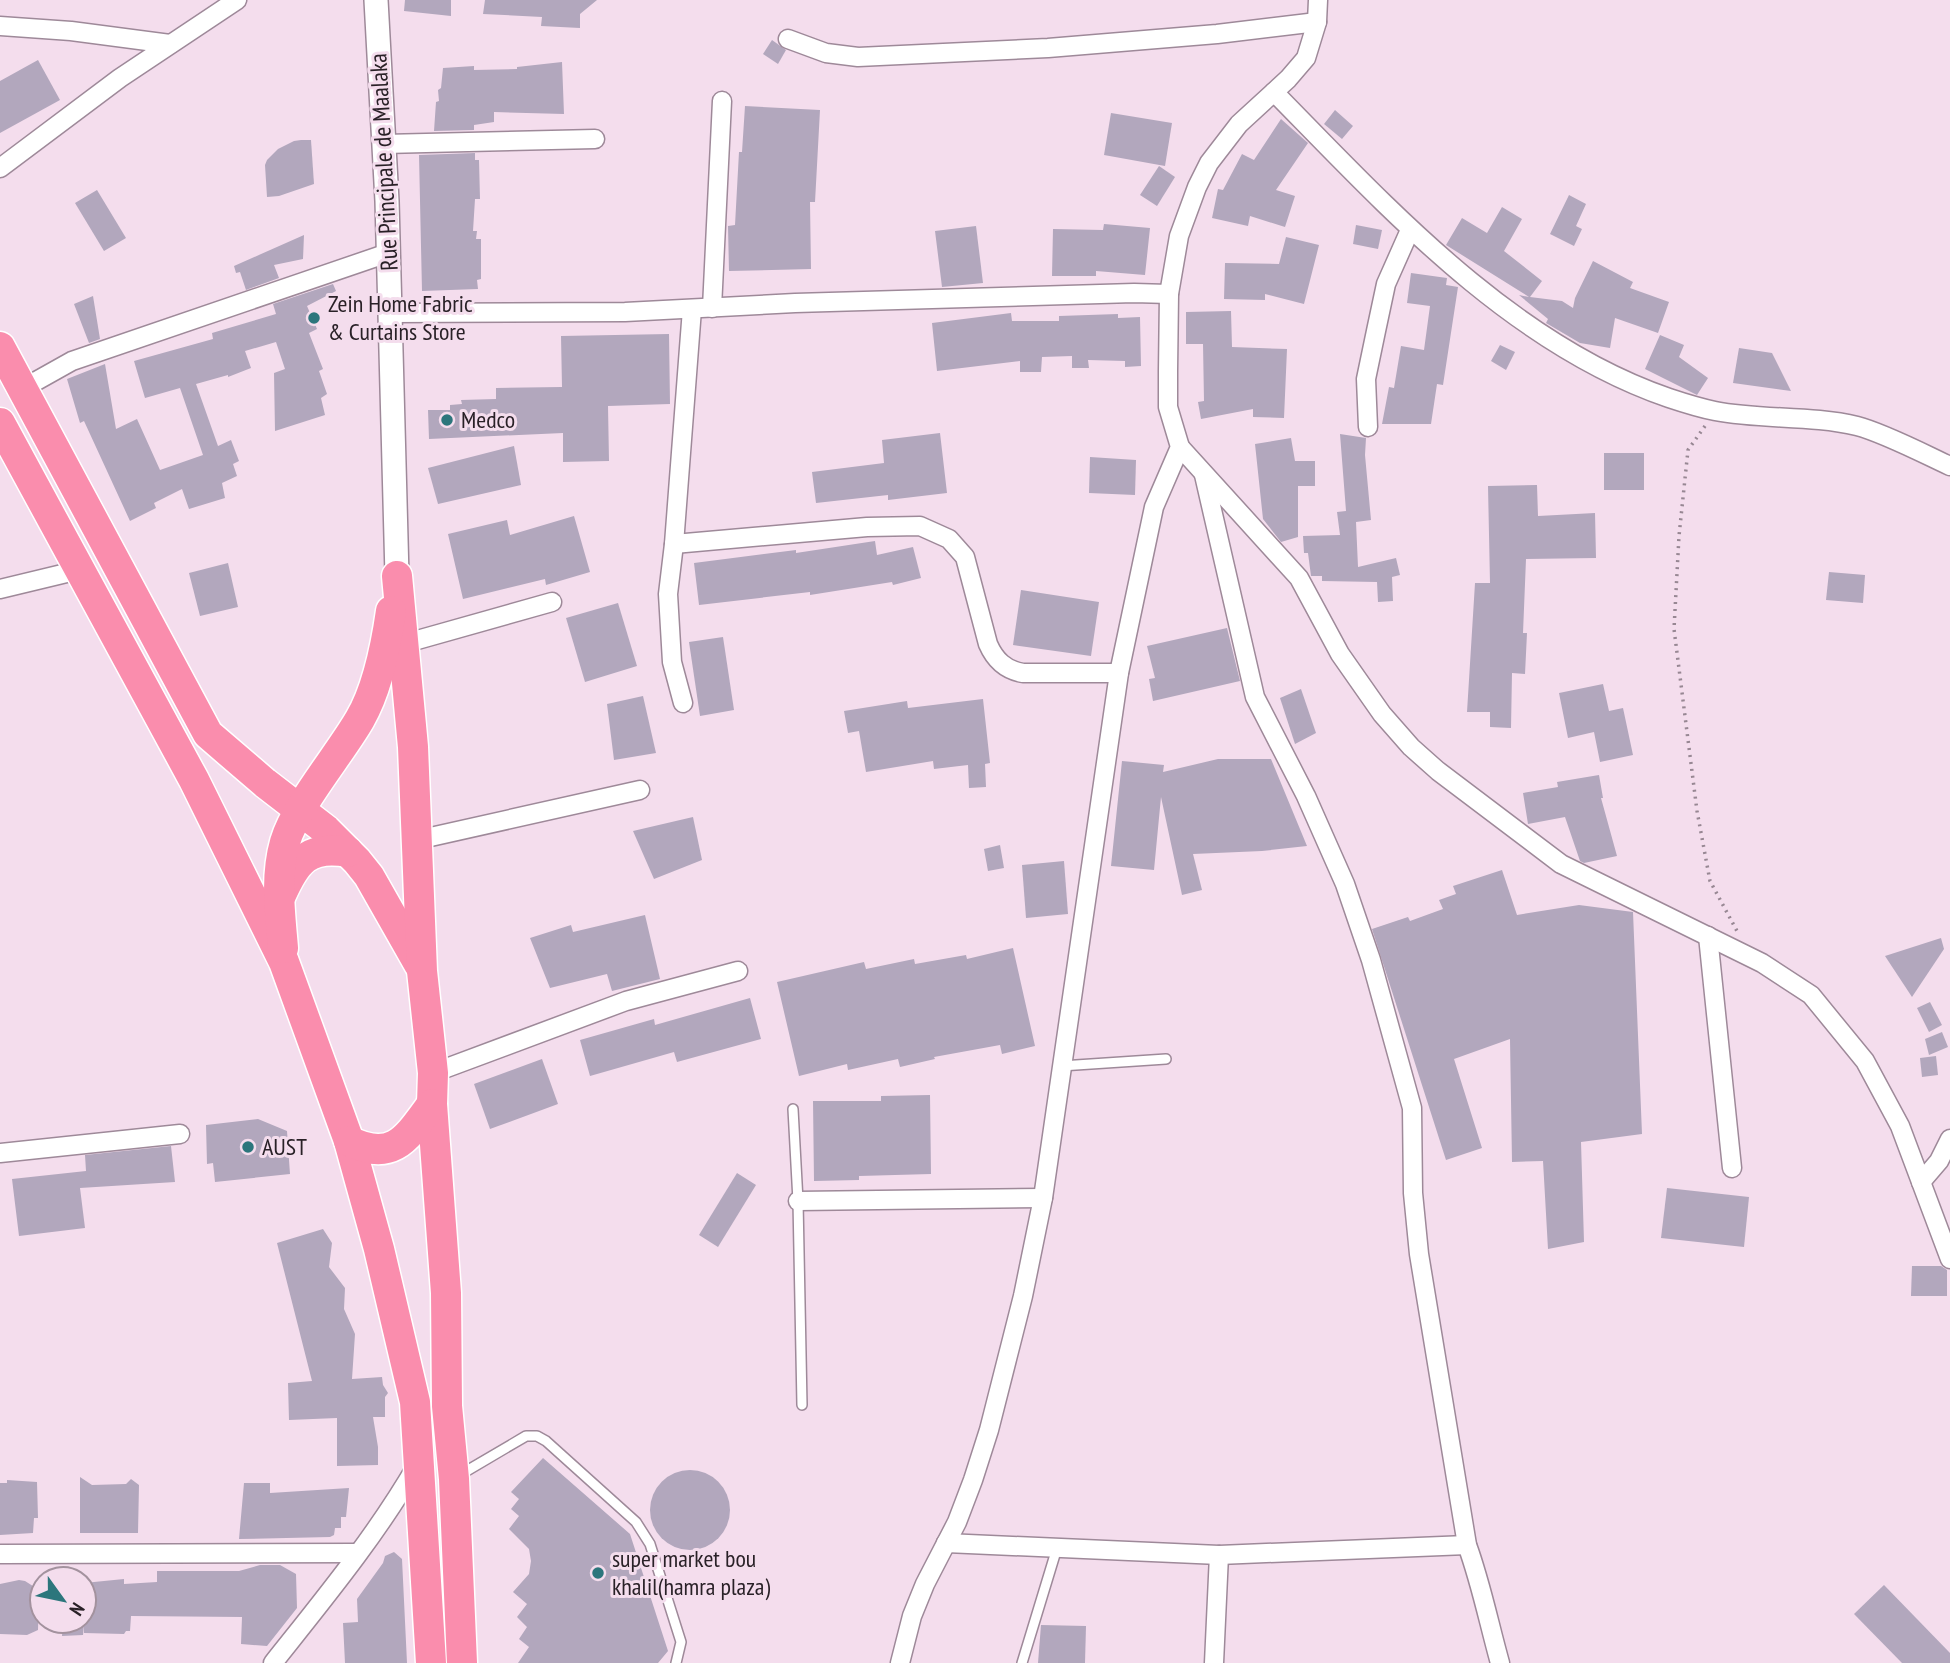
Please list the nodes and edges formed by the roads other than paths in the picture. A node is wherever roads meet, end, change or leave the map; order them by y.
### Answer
1 (237, 0) edge
2 (376, 0) edge
3 (1318, 0) edge
4 (1317, 22) junction
5 (0, 26) edge
6 (788, 39) dead end
7 (170, 44) junction
8 (1274, 92) junction
9 (722, 100) dead end
10 (595, 139) dead end
11 (384, 144) junction
12 (0, 167) edge
13 (1410, 230) junction
14 (388, 253) junction
15 (1169, 295) junction
16 (712, 308) junction
17 (692, 309) junction
18 (390, 313) junction
19 (0, 347) edge
20 (22, 389) junction
21 (0, 423) edge
22 (1368, 427) dead end
23 (1180, 447) junction
24 (1950, 466) edge
25 (1204, 475) junction
26 (674, 544) junction
27 (79, 570) junction
28 (397, 576) junction
29 (0, 589) edge
30 (552, 602) dead end
31 (403, 644) junction
32 (1119, 673) junction
33 (683, 703) dead end
34 (640, 790) dead end
35 (301, 809) junction
36 (417, 840) junction
37 (348, 852) junction
38 (279, 898) junction
39 (1708, 936) junction
40 (284, 962) junction
41 (422, 971) junction
42 (738, 971) dead end
43 (1166, 1059) dead end
44 (1061, 1066) junction
45 (433, 1073) junction
46 (432, 1104) junction
47 (793, 1109) dead end
48 (180, 1134) dead end
49 (1950, 1139) edge
50 (349, 1141) junction
51 (0, 1153) edge
52 (1732, 1168) dead end
53 (1921, 1182) junction
54 (1043, 1198) junction
55 (798, 1201) junction
56 (1950, 1259) edge
57 (802, 1405) dead end
58 (418, 1462) junction
59 (454, 1479) junction
60 (946, 1543) junction
61 (1467, 1545) junction
62 (1057, 1548) junction
63 (358, 1553) junction
64 (0, 1554) edge
65 (1219, 1555) junction
66 (273, 1663) edge
67 (431, 1663) edge
68 (461, 1663) edge
69 (676, 1663) edge
70 (900, 1663) edge
71 (1022, 1663) edge
72 (1214, 1663) edge
73 (1500, 1663) edge

1 - 7 street
2 - 11 main road, Rue Principale de Maalaka
3 - 4 street
4 - 6 street
4 - 8 street
5 - 7 street
7 - 12 street
8 - 13 street
8 - 15 street
9 - 16 street
10 - 11 street
11 - 14 main road, Rue Principale de Maalaka
13 - 22 street
13 - 24 street
14 - 18 main road, Rue Principale de Maalaka
14 - 20 street
15 - 16 street
15 - 23 street
16 - 17 street
17 - 18 street
17 - 26 street
18 - 28 main road, Rue Principale de Maalaka
19 - 20 highway
20 - 35 highway
21 - 27 highway
23 - 25 street
23 - 32 street
25 - 39 street
25 - 61 street
26 - 32 street
26 - 33 street
27 - 29 street
27 - 40 highway
28 - 31 highway
28 - 35 highway
30 - 31 street
31 - 36 highway
32 - 44 street
34 - 36 street
35 - 37 highway
35 - 38 highway
36 - 41 highway
37 - 38 highway
37 - 41 highway
38 - 40 highway
39 - 52 street
39 - 53 street
40 - 50 highway
41 - 45 highway
42 - 45 street
43 - 44 lane
44 - 54 street
45 - 46 highway
46 - 50 highway
46 - 59 highway
47 - 55 lane
48 - 51 street
49 - 53 street
50 - 58 highway
53 - 56 street
54 - 55 street
54 - 60 street
55 - 57 lane
58 - 63 street
58 - 67 highway
59 - 68 highway
59 - 69 lane
60 - 62 street
60 - 70 street
61 - 65 street
61 - 73 street
62 - 65 street
62 - 71 lane
63 - 64 street
63 - 66 street
65 - 72 street

